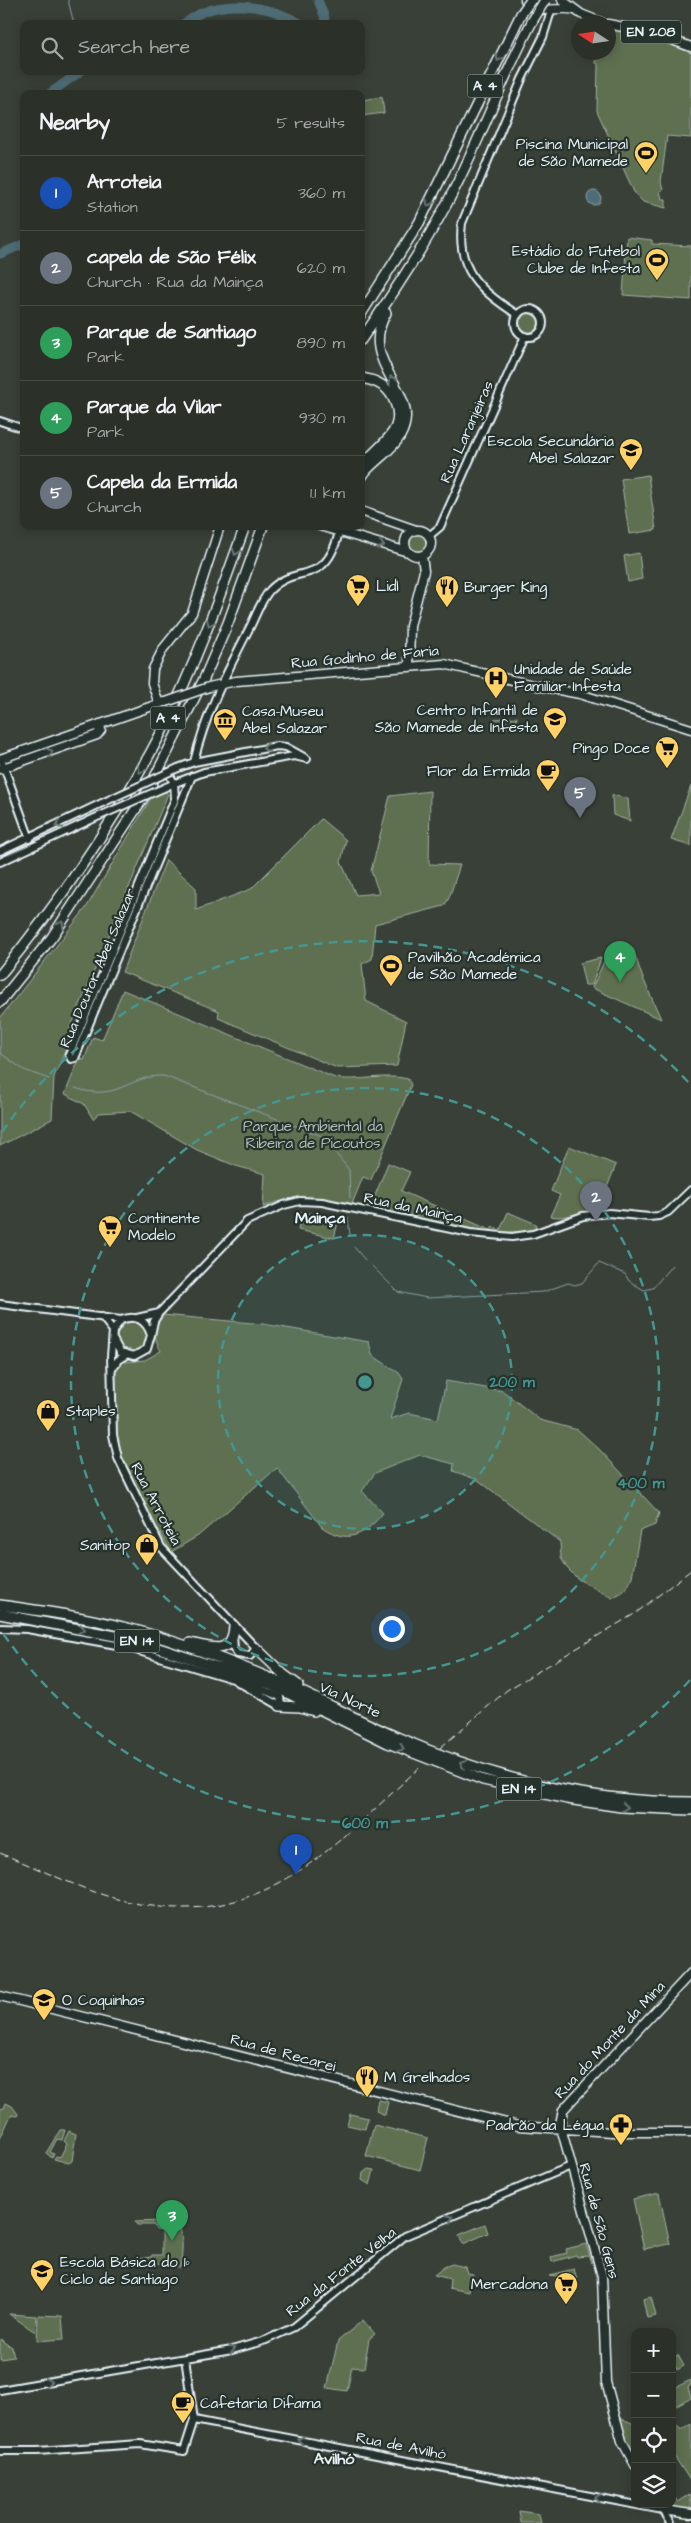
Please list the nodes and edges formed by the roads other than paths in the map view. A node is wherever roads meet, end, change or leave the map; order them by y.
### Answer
1 (525, 0) edge
2 (531, 0) edge
3 (545, 0) edge
4 (561, 0) edge
5 (553, 10) junction
6 (574, 10) junction
7 (585, 15) edge
8 (616, 26) edge
9 (691, 47) edge
10 (400, 284) junction
11 (376, 292) junction
12 (365, 301) edge
13 (365, 308) edge
14 (518, 315) junction
15 (365, 334) edge
16 (525, 336) junction
17 (365, 379) edge
18 (0, 421) edge
19 (20, 428) edge
20 (365, 463) edge
21 (365, 472) edge
22 (365, 512) edge
23 (219, 530) edge
24 (244, 530) edge
25 (263, 530) edge
26 (333, 530) edge
27 (416, 530) junction
28 (339, 532) junction
29 (429, 536) junction
30 (408, 552) junction
31 (422, 556) junction
32 (409, 667) junction
33 (221, 683) junction
34 (162, 703) junction
35 (100, 724) junction
36 (691, 730) edge
37 (223, 757) junction
38 (0, 759) edge
39 (194, 762) junction
40 (224, 768) junction
41 (2, 769) edge
42 (168, 772) junction
43 (192, 776) junction
44 (171, 783) junction
45 (29, 837) junction
46 (34, 845) junction
47 (0, 851) edge
48 (0, 862) edge
49 (0, 974) edge
50 (0, 1002) edge
51 (691, 1190) edge
52 (0, 1304) edge
53 (159, 1313) junction
54 (102, 1317) junction
55 (137, 1318) junction
56 (122, 1320) junction
57 (113, 1331) junction
58 (151, 1334) junction
59 (113, 1339) junction
60 (126, 1355) junction
61 (112, 1369) junction
62 (0, 1600) edge
63 (0, 1605) edge
64 (0, 1614) edge
65 (73, 1617) junction
66 (0, 1620) edge
67 (50, 1622) junction
68 (0, 1628) edge
69 (234, 1629) junction
70 (162, 1638) junction
71 (256, 1648) junction
72 (280, 1706) joint
73 (348, 1714) junction
74 (358, 1727) junction
75 (691, 1802) edge
76 (691, 1810) edge
77 (691, 1973) edge
78 (0, 1996) edge
79 (560, 2130) junction
80 (691, 2132) edge
81 (571, 2166) junction
82 (423, 2221) dead end
83 (426, 2228) junction
84 (184, 2358) junction
85 (0, 2390) edge
86 (194, 2420) junction
87 (0, 2451) edge
88 (634, 2463) edge
89 (631, 2501) edge
90 (663, 2508) edge
91 (666, 2508) edge
92 (691, 2514) edge
93 (671, 2523) edge

1 - 5 main road, EN 208
2 -> 11 highway, A 4, bridge
3 - 10 highway, A 4, bridge
4 - 5 main road
4 - 6 main road
5 - 6 main road, EN 208
5 - 14 street
6 - 7 main road, EN 208
8 - 9 main road, EN 208
10 - 15 highway, A 4
21 -> 10 highway
11 - 12 highway
11 - 13 highway, A 4
14 - 16 street
14 - 16 street
16 - 29 street, Rua Laranjeiras
17 - 20 highway
18 - 19 street
22 - 27 main road
23 - 34 main road
24 -> 49 highway, A 4
50 -> 25 highway, A 4
26 - 28 main road
27 - 29 main road
27 - 30 main road
28 -> 30 main road
28 - 33 street
29 - 31 main road
30 - 31 main road
31 - 32 main road
32 - 33 main road, Rua Godinho de Faria
32 - 36 main road, Rua Godinho de Faria
33 - 34 main road, Rua Godinho de Faria, bridge
33 - 39 street
34 - 35 main road, Rua Godinho de Faria
35 - 38 main road, Rua Godinho de Faria
41 -> 35 main road, Rua Godinho de Faria
37 - 39 street
37 - 40 street
40 -> 37 street
38 - 41 street, Rua Godinho de Faria
39 - 42 street, bridge
40 - 43 street
41 - 45 street
42 - 44 street, bridge
42 -> 45 street, bridge
43 - 44 street
43 - 44 street, Rua Doutor Abel Salazar
44 - 46 street, bridge
45 - 46 street
45 - 47 street
46 - 48 street
51 - 53 street, Rua da Mainça
52 - 54 street
53 - 55 street
53 - 58 street, Rua da Mainça
54 - 56 street
54 - 57 street
55 - 56 street
55 - 58 street
56 - 57 street
57 - 59 street
58 - 60 street
59 - 60 street
59 - 61 street, Rua Arroteia
60 - 61 street
61 - 69 street, Rua Arroteia
62 - 65 highway
63 - 65 highway, Via Norte / EN 14
64 - 67 highway, Via Norte / EN 14
65 - 70 highway, Via Norte / EN 14
66 - 67 highway
67 -> 74 highway, Via Norte / EN 14
68 - 72 street
69 - 70 highway
69 - 71 street, Rua Arroteia
69 - 71 street
70 - 73 highway, Via Norte / EN 14
71 - 73 highway
72 - 74 highway
75 -> 73 highway, Via Norte / EN 14
74 -> 76 highway, Via Norte / EN 14
77 - 79 main road, Rua do Monte da Mina
78 - 79 main road, Rua de Recarei
79 - 80 main road, Rua de Recarei
79 - 81 main road, Rua de São Gens
83 -> 81 street, Rua da Fonte Velha
81 - 88 main road, Rua de São Gens
82 - 83 street
84 -> 83 street, Rua da Fonte Velha
85 -> 84 street, Rua da Fonte Velha
84 - 86 street
86 - 87 street
89 -> 86 street, Rua de Avilhó
90 - 93 street
91 - 92 main road

